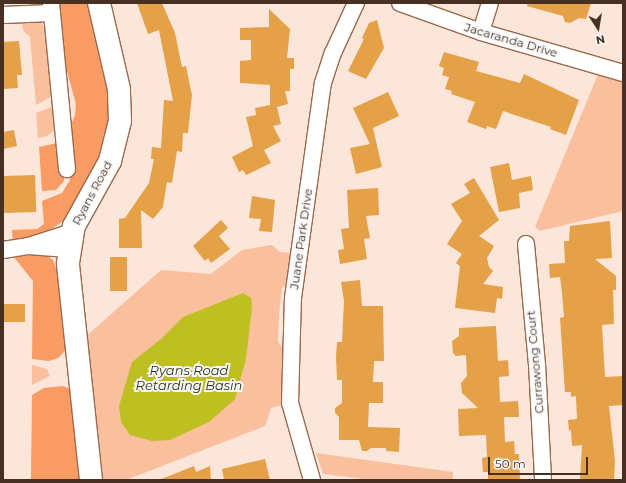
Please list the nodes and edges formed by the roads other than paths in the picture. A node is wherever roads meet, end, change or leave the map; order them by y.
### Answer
1 (99, 3) edge
2 (356, 3) edge
3 (400, 3) edge
4 (490, 3) edge
5 (52, 8) edge
6 (3, 15) edge
7 (482, 32) junction
8 (623, 73) edge
9 (67, 169) dead end
10 (70, 241) junction
11 (526, 244) dead end
12 (3, 250) edge
13 (91, 480) edge
14 (312, 480) edge
15 (543, 480) edge

1 - 10 main road, Ryans Road
2 - 14 street, Juane Park Drive
3 - 7 street, Jacaranda Drive
4 - 7 street
5 - 6 street
5 - 9 street
7 - 8 street, Jacaranda Drive
10 - 12 street
10 - 13 main road, Ryans Road
11 - 15 street, Currawong Court

